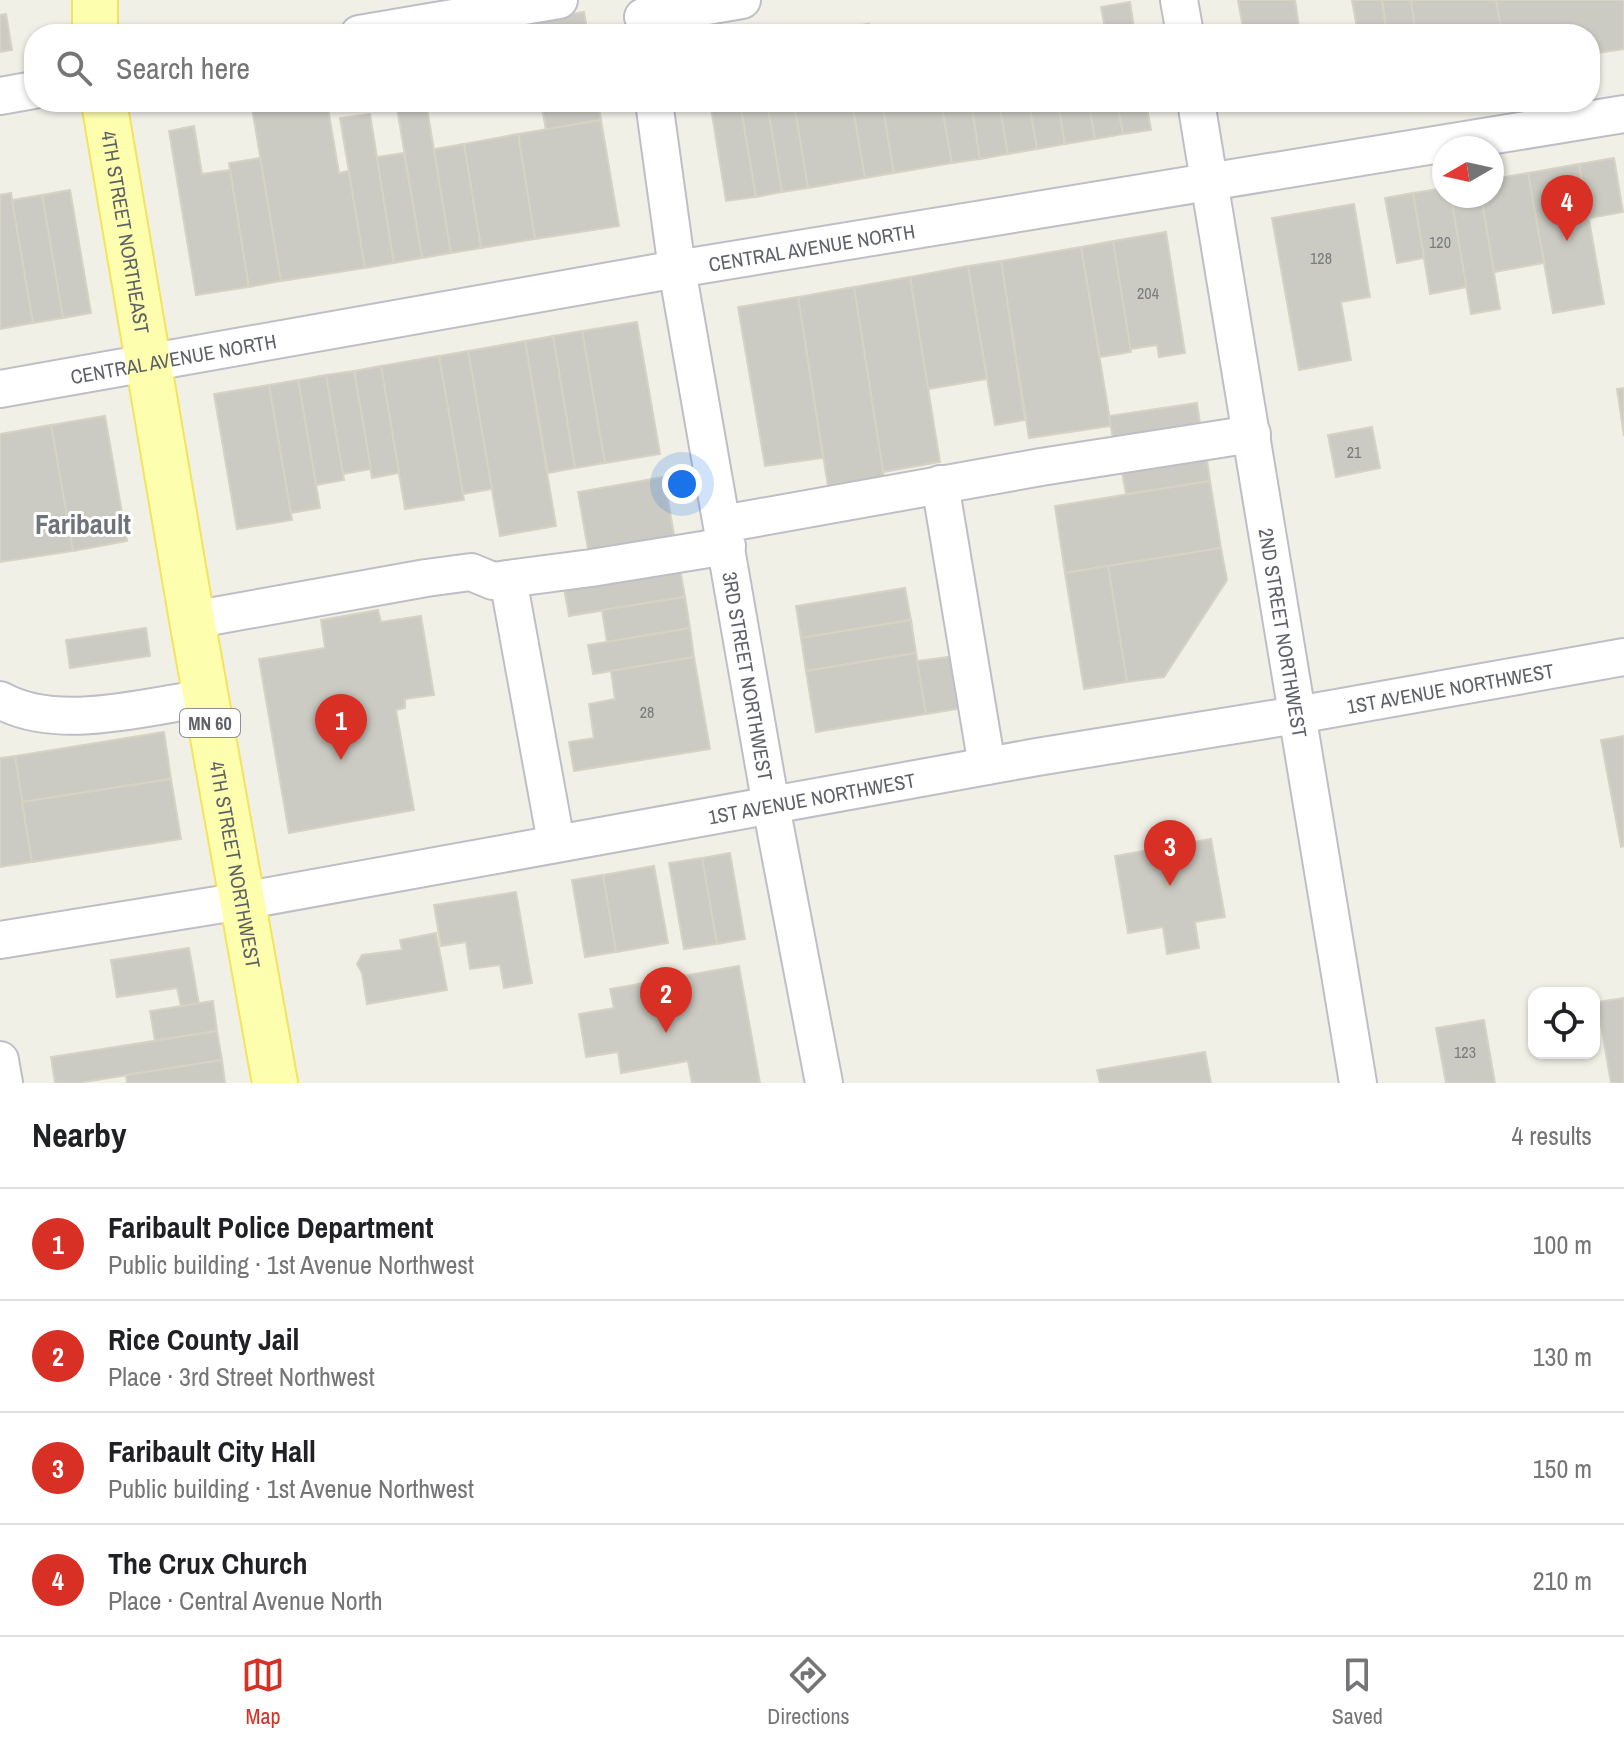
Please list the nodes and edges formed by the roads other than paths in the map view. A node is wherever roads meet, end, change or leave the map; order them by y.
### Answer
1 (95, 0) edge
2 (559, 0) edge
3 (742, 0) edge
4 (1179, 0) edge
5 (643, 17) edge
6 (95, 24) edge
7 (418, 24) edge
8 (1183, 24) edge
9 (24, 92) edge
10 (0, 96) edge
11 (106, 112) edge
12 (655, 112) edge
13 (1198, 112) edge
14 (1624, 114) edge
15 (1210, 183) junction
16 (677, 269) junction
17 (149, 363) junction
18 (0, 389) edge
19 (1252, 434) junction
20 (940, 484) junction
21 (725, 535) junction
22 (508, 579) junction
23 (192, 620) junction
24 (1624, 657) edge
25 (206, 698) junction
26 (0, 700) edge
27 (1297, 715) junction
28 (987, 766) junction
29 (771, 806) junction
30 (556, 842) junction
31 (242, 901) junction
32 (0, 940) edge
33 (0, 1060) edge
34 (4, 1083) edge
35 (275, 1083) edge
36 (824, 1083) edge
37 (1358, 1083) edge

1 - 6 main road
2 - 7 street
3 - 5 street
4 - 8 street
9 - 10 street
11 - 17 main road, 4TH STREET NORTHEAST / MN 60
12 - 16 street, 3RD STREET NORTHWEST
13 - 15 street, 2ND STREET NORTHWEST
14 - 15 street, CENTRAL AVENUE NORTH
15 - 16 street, CENTRAL AVENUE NORTH
15 - 19 street, 2ND STREET NORTHWEST
16 - 17 street, CENTRAL AVENUE NORTH
16 - 21 street, 3RD STREET NORTHWEST
17 - 18 street, CENTRAL AVENUE NORTH
17 - 23 main road, 4TH STREET NORTHWEST / MN 60
19 - 20 street
19 - 27 street, 2ND STREET NORTHWEST
20 - 21 street
20 - 28 street
21 - 22 street
21 - 29 street, 3RD STREET NORTHWEST
22 - 23 street
22 - 30 street
23 - 25 main road, 4TH STREET NORTHWEST / MN 60
24 - 27 street, 1ST AVENUE NORTHWEST
25 - 26 street
25 - 31 main road, 4TH STREET NORTHWEST / MN 60
27 - 28 street, 1ST AVENUE NORTHWEST
27 - 37 street, 2ND STREET NORTHWEST
28 - 29 street, 1ST AVENUE NORTHWEST
29 - 30 street, 1ST AVENUE NORTHWEST
29 - 36 street, 3RD STREET NORTHWEST
30 - 31 street, 1ST AVENUE NORTHWEST
31 - 32 street, 1ST AVENUE NORTHWEST
31 - 35 main road, 4TH STREET NORTHWEST / MN 60
33 - 34 street

